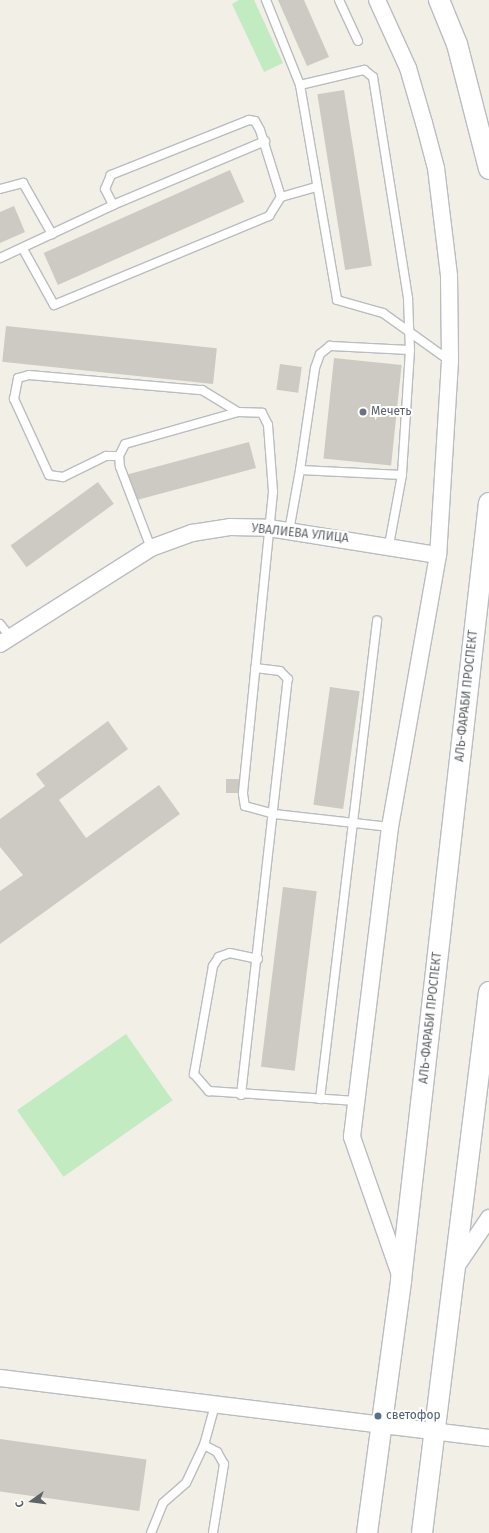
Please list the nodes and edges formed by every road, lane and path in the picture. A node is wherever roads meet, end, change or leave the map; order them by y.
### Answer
1 (266, 0) edge
2 (339, 0) edge
3 (377, 0) edge
4 (439, 0) edge
5 (358, 41) dead end
6 (300, 85) junction
7 (264, 141) junction
8 (489, 169) edge
9 (316, 187) junction
10 (0, 189) edge
11 (281, 197) junction
12 (113, 205) junction
13 (52, 234) junction
14 (23, 249) junction
15 (0, 258) edge
16 (409, 330) junction
17 (410, 350) junction
18 (450, 361) junction
19 (238, 412) junction
20 (119, 456) junction
21 (300, 470) junction
22 (402, 475) junction
23 (489, 503) edge
24 (269, 528) junction
25 (289, 531) junction
26 (389, 545) junction
27 (151, 548) junction
28 (438, 555) junction
29 (377, 620) dead end
30 (0, 624) edge
31 (5, 640) edge
32 (255, 668) junction
33 (274, 814) junction
34 (355, 823) junction
35 (390, 827) junction
36 (258, 959) junction
37 (489, 992) edge
38 (241, 1095) junction
39 (320, 1099) junction
40 (356, 1101) junction
41 (489, 1218) edge
42 (456, 1267) junction
43 (401, 1280) junction
44 (0, 1378) edge
45 (214, 1405) junction
46 (383, 1426) junction
47 (436, 1432) junction
48 (489, 1438) edge
49 (204, 1445) junction
50 (152, 1533) edge
51 (213, 1533) edge
52 (367, 1533) edge
53 (422, 1533) edge

1 - 6 lane
2 - 5 lane
3 - 18 street
4 - 8 street
6 - 9 lane
6 - 16 lane
7 - 11 lane
7 - 12 lane
7 - 12 lane
9 - 11 lane
9 - 16 lane
10 - 13 lane
11 - 14 lane
12 - 13 lane
13 - 14 lane
14 - 15 lane
16 - 17 lane
16 - 18 lane
17 - 21 lane
17 - 22 lane
18 - 28 street
19 - 20 lane
19 - 20 lane
19 - 24 lane
20 - 27 lane
21 - 22 lane
21 - 25 lane
22 - 26 lane
23 - 43 street, АЛЬ-ФАРАБИ ПРОСПЕКТ
24 - 25 street, УВАЛИЕВА УЛИЦА
24 - 27 street, УВАЛИЕВА УЛИЦА
24 - 32 lane
25 - 26 street, УВАЛИЕВА УЛИЦА
26 - 28 street, УВАЛИЕВА УЛИЦА
27 - 31 street, УВАЛИЕВА УЛИЦА
28 - 35 street
29 - 34 lane
30 - 31 lane
32 - 33 lane
32 - 33 lane
33 - 34 lane
33 - 36 lane
34 - 35 lane
34 - 39 lane
35 - 40 street
36 - 38 lane
36 - 38 lane
37 - 42 street
38 - 39 lane
39 - 40 lane
40 - 43 street
41 - 42 street
42 - 47 street
43 - 46 street, АЛЬ-ФАРАБИ ПРОСПЕКТ
44 - 45 street
45 - 46 street
45 - 49 lane
46 - 47 street
46 - 52 street, АЛЬ-ФАРАБИ ПРОСПЕКТ
47 - 48 street
47 - 53 street
49 - 50 lane
49 - 51 lane

